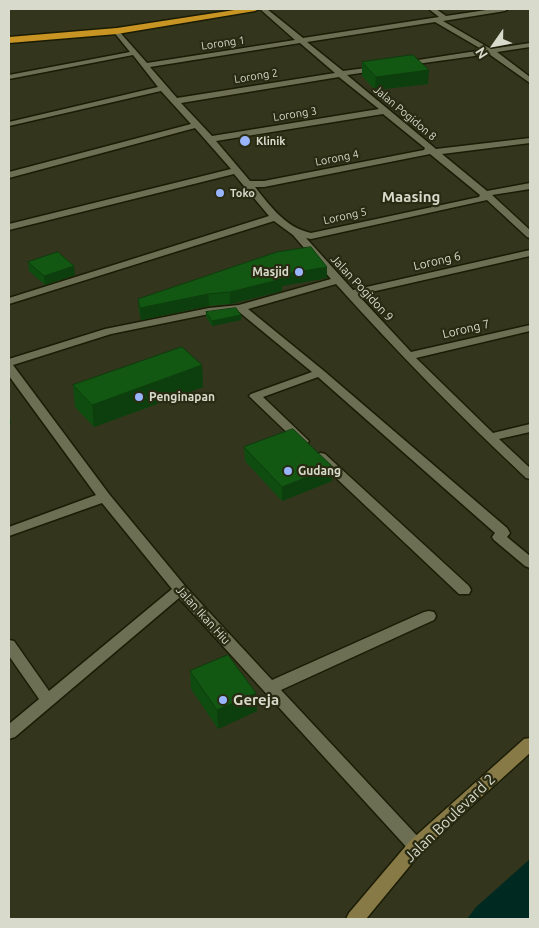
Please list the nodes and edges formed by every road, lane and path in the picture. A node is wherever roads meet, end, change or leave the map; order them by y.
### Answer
1 (255, 9) edge
2 (263, 9) edge
3 (432, 9) edge
4 (505, 9) edge
5 (446, 19) junction
6 (438, 20) junction
7 (117, 31) junction
8 (9, 40) edge
9 (303, 42) junction
10 (530, 45) edge
11 (490, 51) junction
12 (134, 53) junction
13 (396, 65) edge
14 (146, 66) junction
15 (387, 67) edge
16 (530, 72) edge
17 (520, 73) junction
18 (341, 74) junction
19 (9, 77) edge
20 (530, 81) edge
21 (163, 88) junction
22 (176, 101) junction
23 (384, 110) junction
24 (9, 124) edge
25 (196, 125) junction
26 (210, 139) junction
27 (530, 140) edge
28 (432, 150) junction
29 (235, 171) junction
30 (9, 175) edge
31 (247, 184) junction
32 (530, 186) edge
33 (485, 194) junction
34 (275, 217) junction
35 (9, 227) edge
36 (296, 233) junction
37 (530, 235) edge
38 (530, 253) edge
39 (338, 280) junction
40 (350, 294) junction
41 (9, 301) edge
42 (240, 308) junction
43 (530, 328) edge
44 (409, 356) junction
45 (9, 363) edge
46 (9, 368) edge
47 (320, 373) junction
48 (530, 428) edge
49 (489, 438) junction
50 (530, 475) edge
51 (104, 497) junction
52 (9, 532) edge
53 (530, 564) edge
54 (180, 590) junction
55 (464, 590) dead end
56 (429, 616) dead end
57 (9, 645) edge
58 (270, 688) junction
59 (48, 700) junction
60 (9, 733) edge
61 (530, 744) edge
62 (416, 846) junction
63 (355, 919) edge

1 - 7 highway
2 - 9 street, Jalan Pogidon 8
3 - 5 street
4 - 5 street, Lorong 1
5 - 6 street, Lorong 1
6 - 9 street, Lorong 1
6 - 11 street
7 - 8 highway
7 - 12 street, Jalan Pogidon 9
9 - 14 street, Lorong 1
9 - 18 street, Jalan Pogidon 8
10 - 11 street
11 - 13 street
11 - 17 street
12 - 14 street, Jalan Pogidon 9
12 - 19 street
14 - 21 street, Jalan Pogidon 9
15 - 18 street, Lorong 2
16 - 17 street
17 - 20 street
18 - 22 street, Lorong 2
18 - 23 street, Jalan Pogidon 8
21 - 22 street, Jalan Pogidon 9
21 - 24 street
22 - 25 street, Jalan Pogidon 9
23 - 26 street, Lorong 3
23 - 28 street, Jalan Pogidon 8
25 - 26 street, Jalan Pogidon 9
25 - 30 street
26 - 29 street, Jalan Pogidon 9
27 - 28 street, Lorong 4
28 - 31 street, Lorong 4
28 - 33 street, Jalan Pogidon 8
29 - 31 street, Jalan Pogidon 9
29 - 35 street
31 - 34 street, Jalan Pogidon 9
32 - 33 street
33 - 36 street, Lorong 5
33 - 37 street, Jalan Pogidon 8
34 - 36 street, Jalan Pogidon 9
34 - 41 street
36 - 39 street, Jalan Pogidon 9
38 - 40 street, Lorong 6
39 - 40 street, Jalan Pogidon 9
39 - 42 street
40 - 44 street, Jalan Pogidon 9
42 - 45 street
42 - 47 street
43 - 44 street, Lorong 7
44 - 49 street, Jalan Pogidon 9
46 - 51 street, Jalan Ikan Hiu
47 - 53 street
47 - 55 street
48 - 49 street
49 - 50 street, Jalan Pogidon 9
51 - 52 street
51 - 54 street, Jalan Ikan Hiu
54 - 58 street, Jalan Ikan Hiu
54 - 59 street
56 - 58 street
57 - 59 street
58 - 62 street, Jalan Ikan Hiu
59 - 60 street
61 - 62 main road, Jalan Boulevard 2
62 - 63 main road, Jalan Boulevard 2

